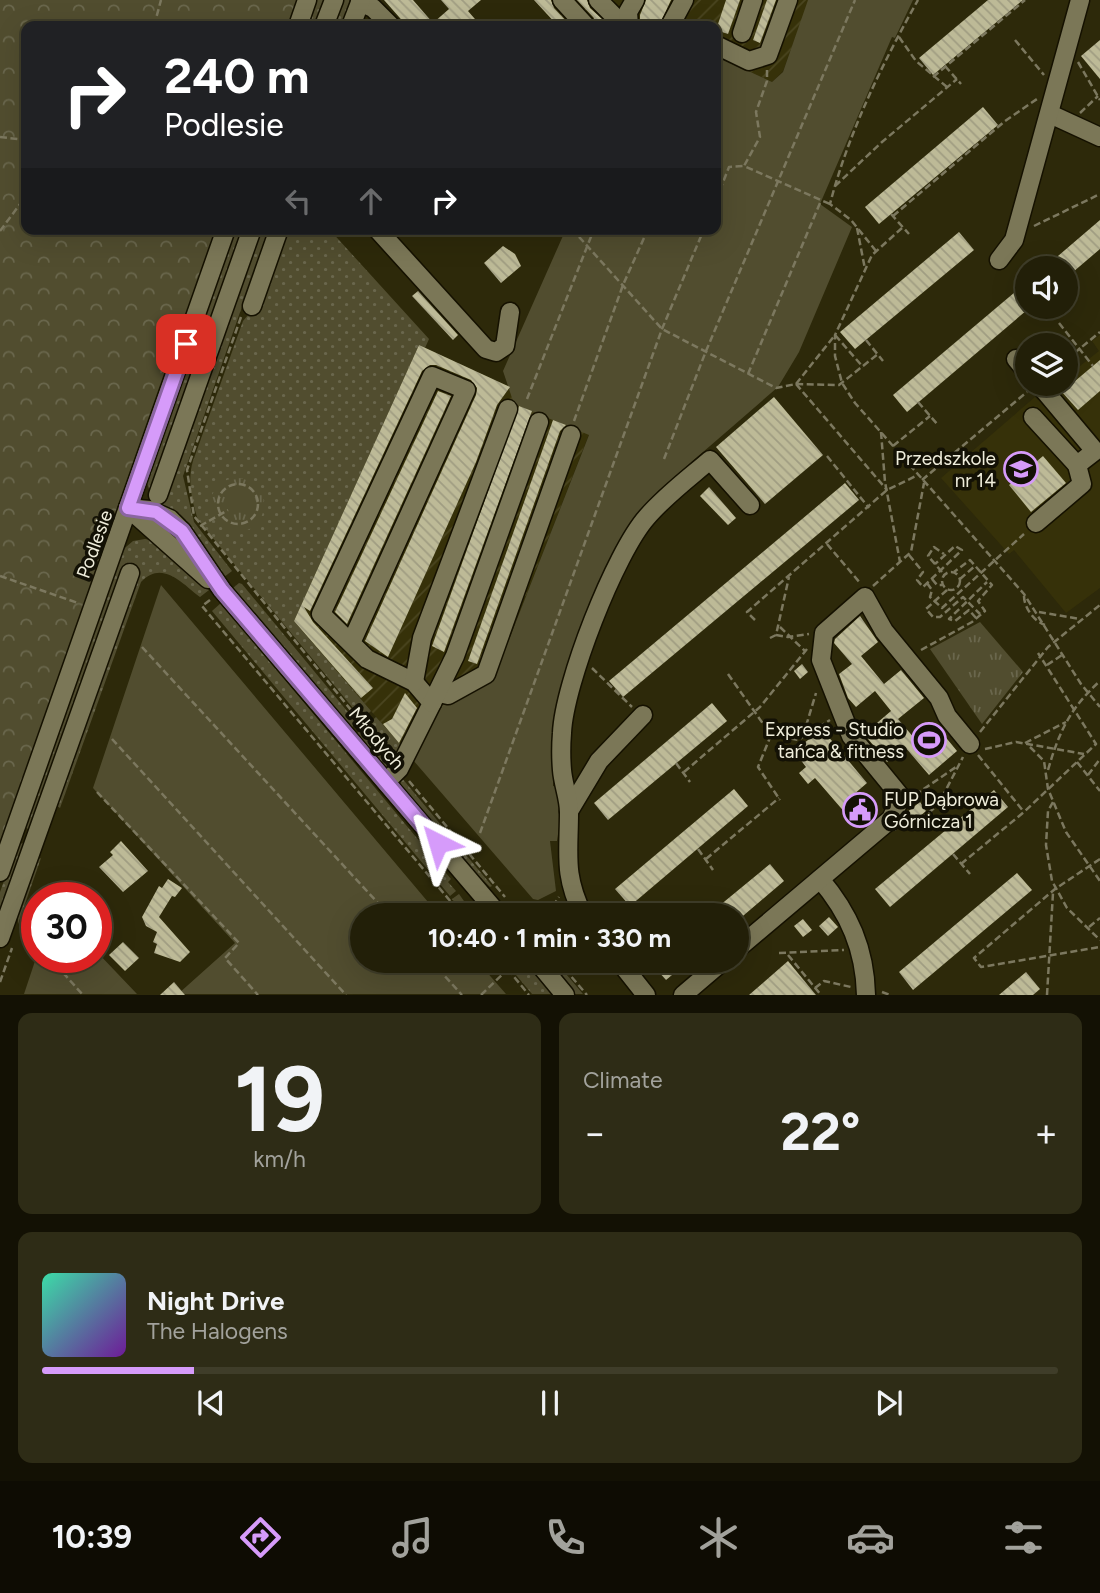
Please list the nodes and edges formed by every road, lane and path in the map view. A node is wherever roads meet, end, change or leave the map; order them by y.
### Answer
1 (161, 0) edge
2 (307, 0) edge
3 (334, 0) edge
4 (562, 0) edge
5 (684, 0) edge
6 (753, 0) edge
7 (788, 0) edge
8 (855, 0) edge
9 (918, 0) edge
10 (1025, 0) edge
11 (1080, 0) edge
12 (360, 1) edge
13 (620, 4) edge
14 (155, 21) edge
15 (300, 21) edge
16 (326, 21) edge
17 (353, 21) edge
18 (386, 21) edge
19 (581, 21) edge
20 (629, 21) edge
21 (675, 21) edge
22 (742, 33) dead end
23 (898, 37) junction
24 (1015, 40) dead end
25 (721, 47) edge
26 (1069, 47) junction
27 (768, 55) junction
28 (945, 66) junction
29 (933, 77) junction
30 (957, 79) junction
31 (961, 84) dead end
32 (1058, 85) junction
33 (947, 87) junction
34 (1100, 97) edge
35 (1050, 114) junction
36 (1069, 122) junction
37 (0, 137) edge
38 (1100, 137) edge
39 (21, 139) edge
40 (744, 166) junction
41 (777, 182) junction
42 (835, 186) junction
43 (721, 187) edge
44 (1100, 194) edge
45 (820, 202) junction
46 (21, 203) edge
47 (830, 204) junction
48 (857, 227) junction
49 (902, 228) junction
50 (0, 230) edge
51 (909, 234) dead end
52 (224, 235) edge
53 (250, 235) edge
54 (277, 235) edge
55 (382, 235) edge
56 (577, 235) edge
57 (592, 235) edge
58 (645, 235) edge
59 (702, 235) edge
60 (1014, 240) junction
61 (587, 246) junction
62 (876, 251) junction
63 (999, 260) dead end
64 (865, 269) junction
65 (623, 285) junction
66 (246, 312) joint
67 (510, 312) dead end
68 (1059, 323) dead end
69 (663, 328) junction
70 (1100, 332) edge
71 (835, 335) junction
72 (866, 340) dead end
73 (1079, 349) junction
74 (706, 351) junction
75 (878, 354) junction
76 (883, 360) dead end
77 (1093, 366) dead end
78 (863, 367) junction
79 (748, 374) junction
80 (842, 383) junction
81 (796, 384) junction
82 (1023, 396) edge
83 (1040, 396) edge
84 (527, 399) dead end
85 (918, 402) dead end
86 (508, 409) dead end
87 (930, 416) junction
88 (1032, 417) dead end
89 (539, 422) dead end
90 (938, 425) dead end
91 (572, 428) joint
92 (881, 432) junction
93 (893, 446) junction
94 (827, 456) dead end
95 (664, 460) dead end
96 (1077, 465) junction
97 (919, 475) junction
98 (923, 481) junction
99 (887, 490) junction
100 (158, 495) dead end
101 (750, 505) dead end
102 (128, 508) junction
103 (869, 508) junction
104 (228, 510) dead end
105 (221, 514) junction
106 (1036, 523) joint
107 (200, 526) junction
108 (827, 544) junction
109 (909, 555) junction
110 (945, 555) junction
111 (996, 559) junction
112 (900, 562) junction
113 (935, 564) junction
114 (975, 566) junction
115 (943, 572) junction
116 (954, 572) junction
117 (130, 573) dead end
118 (981, 573) junction
119 (0, 576) edge
120 (789, 577) junction
121 (932, 579) junction
122 (960, 579) junction
123 (988, 581) junction
124 (928, 583) junction
125 (942, 585) junction
126 (947, 590) junction
127 (958, 590) junction
128 (218, 593) junction
129 (1024, 594) junction
130 (967, 600) junction
131 (934, 601) junction
132 (78, 603) dead end
133 (1100, 606) edge
134 (1036, 610) junction
135 (980, 614) junction
136 (976, 618) junction
137 (755, 620) dead end
138 (1082, 620) junction
139 (1045, 625) junction
140 (779, 626) junction
141 (824, 633) junction
142 (776, 635) junction
143 (788, 637) junction
144 (770, 638) dead end
145 (1055, 641) junction
146 (351, 643) junction
147 (142, 648) dead end
148 (805, 651) junction
149 (1040, 654) junction
150 (1063, 654) junction
151 (580, 655) junction
152 (905, 657) junction
153 (1047, 666) junction
154 (825, 670) junction
155 (728, 674) dead end
156 (1100, 681) edge
157 (414, 682) junction
158 (1092, 688) junction
159 (1100, 691) edge
160 (1087, 692) junction
161 (435, 698) junction
162 (1100, 707) edge
163 (1074, 708) junction
164 (754, 711) junction
165 (842, 712) junction
166 (643, 715) joint
167 (1066, 722) junction
168 (771, 735) junction
169 (803, 737) junction
170 (112, 739) dead end
171 (1026, 744) junction
172 (1096, 744) junction
173 (973, 748) junction
174 (1100, 749) edge
175 (1054, 751) junction
176 (1084, 754) junction
177 (1100, 759) edge
178 (1077, 762) junction
179 (676, 763) dead end
180 (959, 765) junction
181 (684, 772) junction
182 (1048, 772) junction
183 (1088, 775) junction
184 (393, 776) junction
185 (690, 782) dead end
186 (1048, 789) junction
187 (1100, 790) edge
188 (97, 792) dead end
189 (1053, 802) junction
190 (899, 806) junction
191 (569, 811) junction
192 (1024, 812) junction
193 (912, 826) dead end
194 (14, 832) junction
195 (480, 834) dead end
196 (35, 839) junction
197 (698, 849) dead end
198 (953, 854) dead end
199 (706, 859) junction
200 (1100, 859) edge
201 (961, 864) junction
202 (1088, 867) junction
203 (713, 870) dead end
204 (0, 872) edge
205 (970, 874) dead end
206 (820, 879) junction
207 (1100, 881) edge
208 (571, 886) junction
209 (1054, 890) junction
210 (378, 903) edge
211 (453, 903) edge
212 (490, 903) edge
213 (510, 903) edge
214 (555, 903) edge
215 (578, 903) edge
216 (1100, 918) edge
217 (1089, 927) junction
218 (0, 938) edge
219 (749, 939) edge
220 (1100, 940) edge
221 (1100, 947) edge
222 (861, 948) junction
223 (779, 953) dead end
224 (788, 955) junction
225 (1048, 955) junction
226 (63, 973) edge
227 (442, 973) edge
228 (504, 973) edge
229 (511, 973) edge
230 (547, 973) edge
231 (568, 973) edge
232 (629, 973) edge
233 (711, 973) edge
234 (815, 988) junction
235 (694, 991) edge
236 (866, 993) edge
237 (83, 995) edge
238 (258, 995) edge
239 (346, 995) edge
240 (462, 995) edge
241 (481, 995) edge
242 (529, 995) edge
243 (565, 995) edge
244 (587, 995) edge
245 (646, 995) edge
246 (821, 995) edge
247 (1047, 995) edge

1 - 14 path
2 - 15 street
3 - 16 street
4 - 19 street
5 - 21 street
6 - 22 street
7 - 27 street
8 - 41 path
9 - 23 path
10 - 28 path
11 - 26 street
12 - 17 street
12 - 18 street
13 - 20 street
23 - 29 path
23 - 42 path
24 - 32 path
25 - 27 street
26 - 32 street
26 - 34 path
27 - 40 path
28 - 29 path
28 - 30 path
29 - 33 path
30 - 31 path
30 - 33 path
32 - 35 street
32 - 49 path
33 - 42 path
34 - 36 path
35 - 36 street
35 - 60 street
36 - 38 street
37 - 39 path
40 - 41 path
40 - 43 path
41 - 45 path
41 - 74 path
42 - 47 path
44 - 60 path
45 - 47 path
45 - 79 path
46 - 50 path
47 - 48 path
48 - 62 path
48 - 64 path
49 - 51 path
49 - 62 path
52 - 102 street, Podlesie
53 - 100 street
54 - 66 street
55 - 67 street
56 - 61 path
57 - 61 path
58 - 65 path
59 - 69 path
60 - 63 street
61 - 65 path
61 - 84 path
62 - 64 path
64 - 71 path
65 - 69 path
65 - 91 path
66 - 107 path
68 - 73 path
69 - 74 path
69 - 195 path
70 - 73 path
71 - 78 path
71 - 80 path
71 - 81 path
72 - 75 path
73 - 77 path
74 - 79 path
74 - 95 path
75 - 76 path
75 - 78 path
78 - 80 path
79 - 81 path
80 - 81 path
80 - 92 path
81 - 99 path
82 - 98 path
83 - 96 street
85 - 87 path
86 - 157 street
87 - 90 path
87 - 93 path
88 - 96 street
89 - 161 street
91 - 161 street
92 - 93 path
92 - 99 path
93 - 97 path
94 - 103 path
96 - 106 street
97 - 98 path
97 - 99 path
98 - 109 path
98 - 111 path
99 - 103 path
99 - 112 path
101 - 151 street
102 - 128 street, Młodych
102 - 194 street, Podlesie
103 - 108 path
104 - 105 path
105 - 105 path
105 - 107 path
106 - 111 path
107 - 184 path
108 - 112 path
108 - 120 path
109 - 112 path
109 - 124 path
110 - 113 path
110 - 113 path
110 - 115 path
111 - 118 path
111 - 129 path
113 - 115 path
114 - 116 path
114 - 118 path
114 - 122 path
115 - 116 path
115 - 121 path
115 - 125 path
116 - 122 path
117 - 196 street
118 - 123 path
118 - 127 path
119 - 132 path
120 - 137 path
120 - 140 path
121 - 124 path
121 - 125 path
122 - 127 path
123 - 130 path
123 - 135 path
124 - 131 path
125 - 126 path
126 - 127 path
126 - 131 path
127 - 131 path
128 - 184 street, Młodych
128 - 211 path
129 - 134 path
129 - 139 path
130 - 131 path
130 - 135 path
130 - 136 path
133 - 138 path
134 - 138 path
134 - 139 path
135 - 136 path
136 - 152 path
138 - 145 path
139 - 145 path
140 - 142 path
140 - 143 path
141 - 143 path
141 - 148 path
141 - 152 street
141 - 154 street
142 - 143 path
142 - 144 path
143 - 148 path
145 - 149 path
145 - 150 path
146 - 146 street
146 - 157 street
147 - 210 path
148 - 164 path
149 - 153 path
149 - 173 path
150 - 153 path
150 - 160 path
151 - 166 path
151 - 191 street
152 - 173 street
153 - 163 path
154 - 165 street
154 - 169 path
155 - 164 path
156 - 158 path
157 - 161 street
158 - 159 path
158 - 160 path
160 - 162 path
160 - 163 path
161 - 184 street
163 - 167 path
163 - 172 path
164 - 168 path
164 - 181 path
165 - 169 path
165 - 190 street
166 - 191 street
167 - 171 path
167 - 175 path
168 - 169 path
168 - 199 path
170 - 239 path
171 - 173 path
171 - 175 path
171 - 182 path
172 - 174 path
172 - 176 path
173 - 180 path
173 - 180 path
173 - 192 path
175 - 176 path
175 - 182 path
176 - 178 path
177 - 183 path
178 - 183 path
178 - 186 path
179 - 181 path
180 - 190 path
180 - 193 path
181 - 185 path
182 - 186 path
183 - 187 path
184 - 212 street, Młodych
184 - 213 path
186 - 189 path
186 - 192 path
188 - 238 path
189 - 202 path
189 - 209 path
190 - 206 street
191 - 208 street
192 - 201 path
194 - 196 street
194 - 204 street, Podlesie
196 - 218 street
197 - 199 path
198 - 201 path
199 - 203 path
200 - 202 path
201 - 205 path
202 - 207 path
202 - 209 path
206 - 219 street
206 - 222 street
208 - 214 path
208 - 215 street
209 - 217 path
209 - 225 path
209 - 225 path
216 - 217 path
217 - 220 path
221 - 225 path
222 - 224 path
222 - 236 street
223 - 224 path
224 - 234 path
225 - 247 path
226 - 237 path
227 - 240 path
228 - 241 path
229 - 242 path
230 - 243 street
231 - 244 path
232 - 245 street
233 - 235 street
234 - 236 path
234 - 246 path

